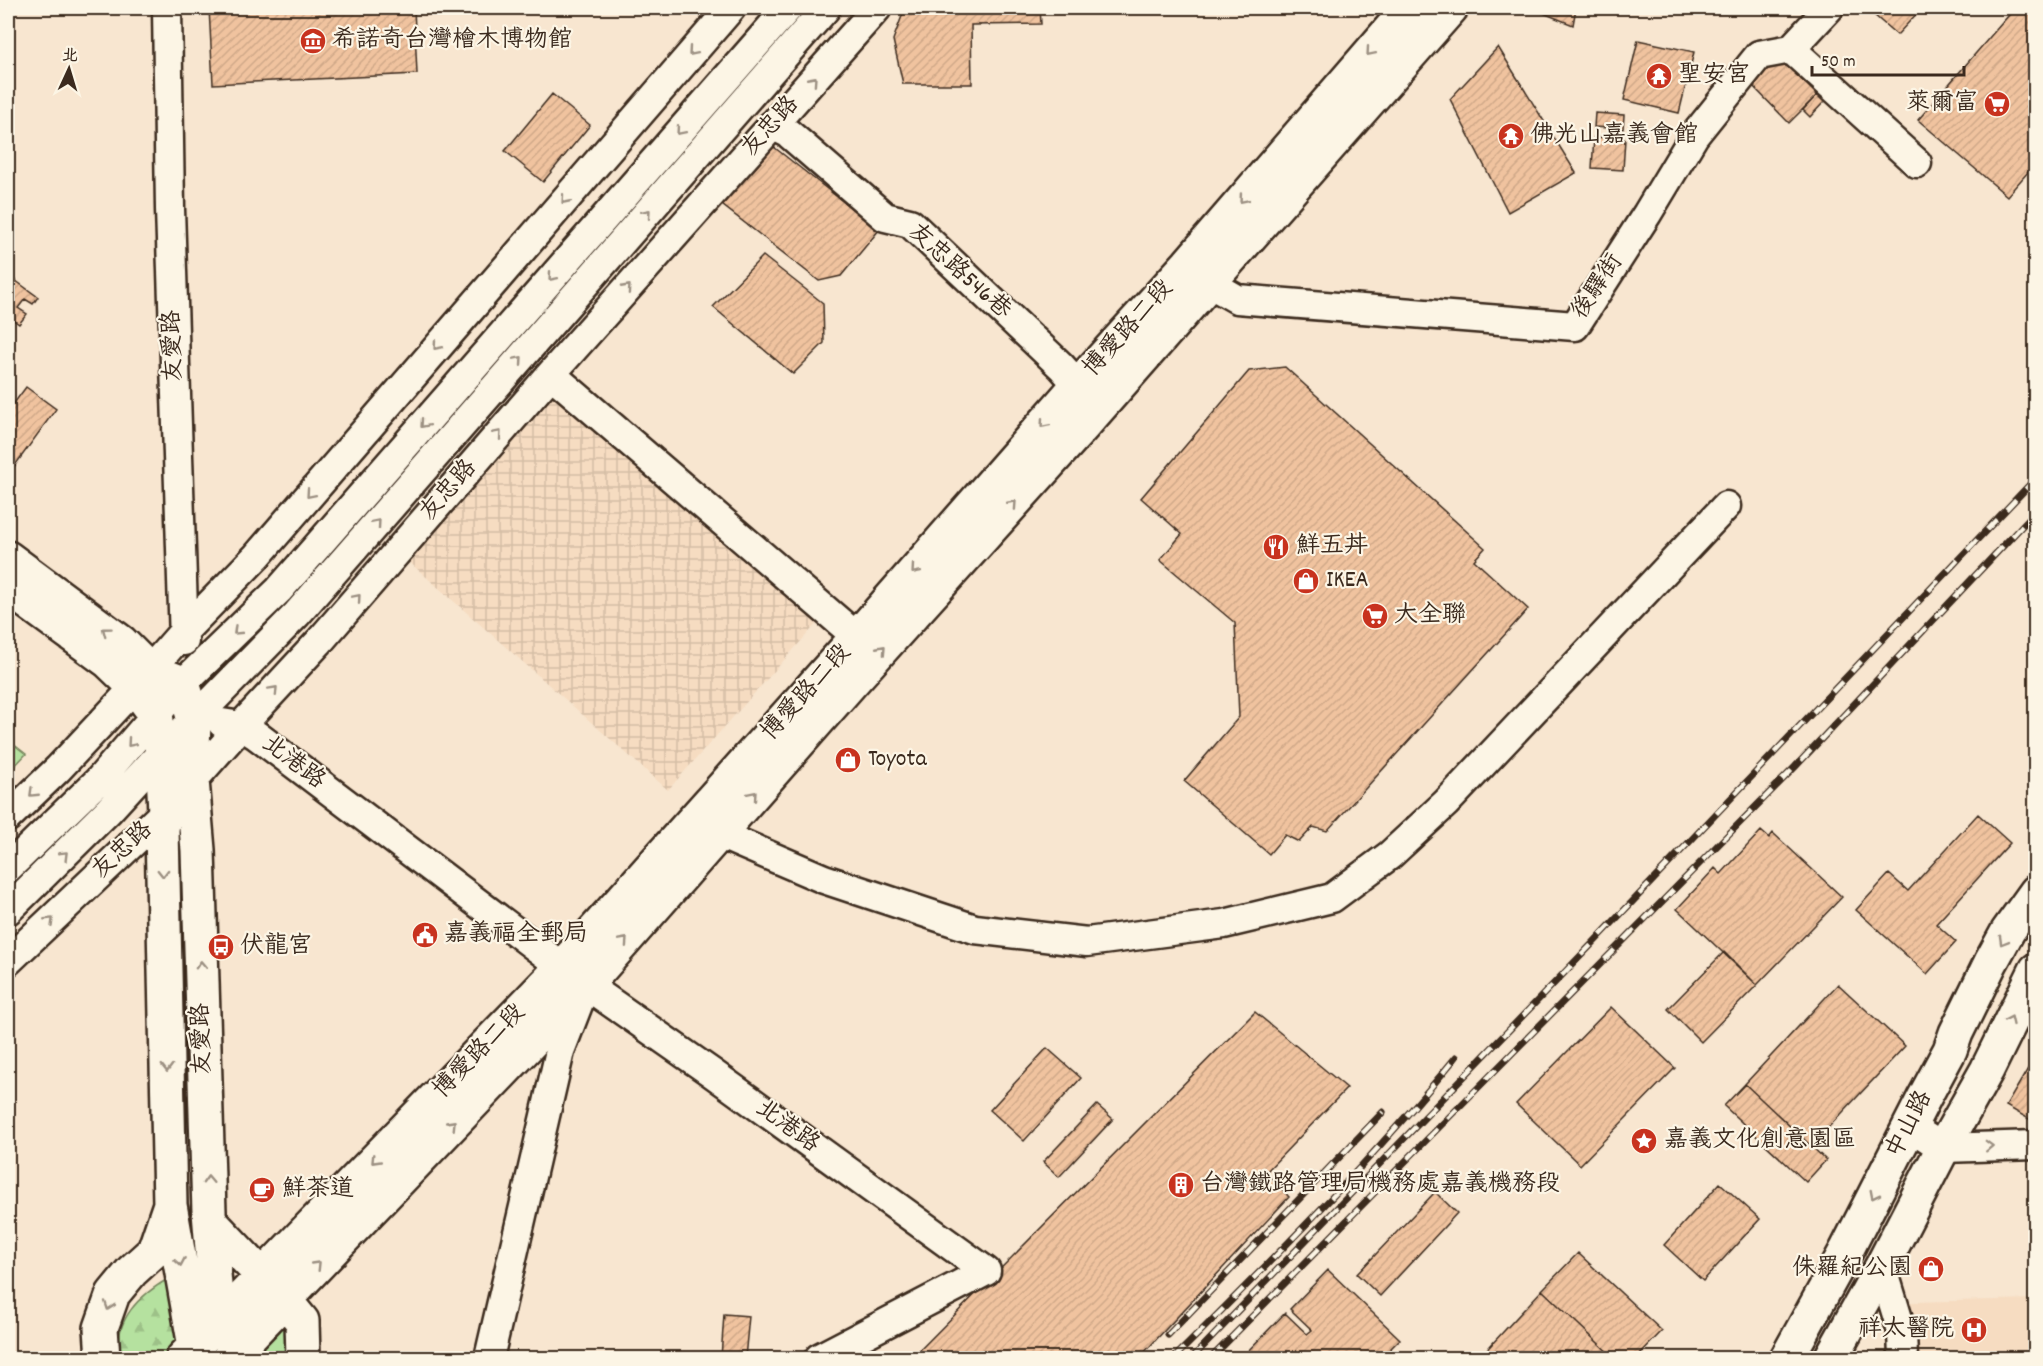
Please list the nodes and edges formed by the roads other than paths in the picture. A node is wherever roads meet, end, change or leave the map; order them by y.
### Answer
1 (167, 8) edge
2 (731, 8) edge
3 (788, 8) edge
4 (826, 8) edge
5 (877, 8) edge
6 (1409, 8) edge
7 (1451, 8) edge
8 (1829, 8) edge
9 (1791, 50) junction
10 (772, 125) junction
11 (1917, 164) dead end
12 (1198, 274) junction
13 (551, 374) junction
14 (1078, 385) junction
15 (1084, 425) junction
16 (1726, 506) dead end
17 (8, 558) edge
18 (8, 588) edge
19 (184, 631) junction
20 (857, 637) junction
21 (142, 678) junction
22 (183, 683) junction
23 (156, 715) junction
24 (194, 720) junction
25 (241, 726) junction
26 (162, 752) junction
27 (192, 780) junction
28 (165, 812) junction
29 (8, 817) edge
30 (720, 834) junction
31 (8, 868) edge
32 (2036, 892) edge
33 (8, 910) edge
34 (8, 961) edge
35 (2036, 970) edge
36 (574, 976) junction
37 (1909, 1126) junction
38 (2036, 1145) edge
39 (1943, 1148) junction
40 (170, 1205) junction
41 (211, 1222) junction
42 (1852, 1239) junction
43 (1882, 1266) junction
44 (274, 1288) junction
45 (218, 1323) junction
46 (1902, 1345) edge
47 (192, 1355) edge
48 (234, 1357) edge
49 (103, 1359) edge
50 (303, 1359) edge
51 (489, 1359) edge
52 (819, 1359) edge
53 (1787, 1359) edge
54 (1831, 1359) edge

1 - 19 street, 友愛路
2 -> 19 street
3 -> 22 street
24 -> 4 street, 友忠路
10 -> 5 street, 友忠路
6 -> 12 main road, 博愛路二段
7 - 12 main road, 博愛路二段
8 - 9 street
9 - 11 street
9 - 12 street, 後驛街
13 -> 10 street, 友忠路
10 - 14 street, 友忠路546巷
12 - 14 main road, 博愛路二段
12 - 15 main road, 博愛路二段
13 - 20 street
25 -> 13 street, 友忠路
14 - 15 street
14 -> 20 main road, 博愛路二段
30 -> 15 main road, 博愛路二段
16 - 30 street
21 -> 17 main road
18 - 21 main road
19 - 21 street
19 - 22 street, 友愛路
20 - 36 main road, 博愛路二段
21 - 22 main road
21 - 23 main road
21 -> 29 street
22 - 23 street
22 - 24 main road
23 - 26 main road
23 -> 31 street
24 - 25 street, 北港路
24 - 26 street, 友忠路
24 - 27 main road, 友愛路
25 - 27 street, 友忠路
25 - 36 street, 北港路
26 - 28 main road, 友愛路
33 -> 26 street, 友忠路
27 - 28 street, 友忠路
41 -> 27 main road, 友愛路
34 -> 28 street, 友忠路
28 -> 40 main road, 友愛路
36 -> 30 main road, 博愛路二段
32 -> 37 main road, 中山路
39 -> 35 main road, 中山路
36 - 44 main road, 博愛路二段
36 - 51 street
36 - 52 street, 北港路
37 - 39 street
37 -> 42 main road, 中山路
39 -> 38 street
39 - 43 main road, 中山路
40 -> 47 main road, 友愛路
40 -> 49 main road
41 - 44 main road
41 - 45 main road, 友愛路
42 - 43 main road
42 - 53 main road, 中山路
43 - 46 street
43 - 54 main road, 中山路
44 - 45 main road, 博愛路二段
44 - 48 main road, 博愛路二段
44 - 50 main road
45 - 47 main road, 博愛路二段
45 - 48 main road, 友愛路

